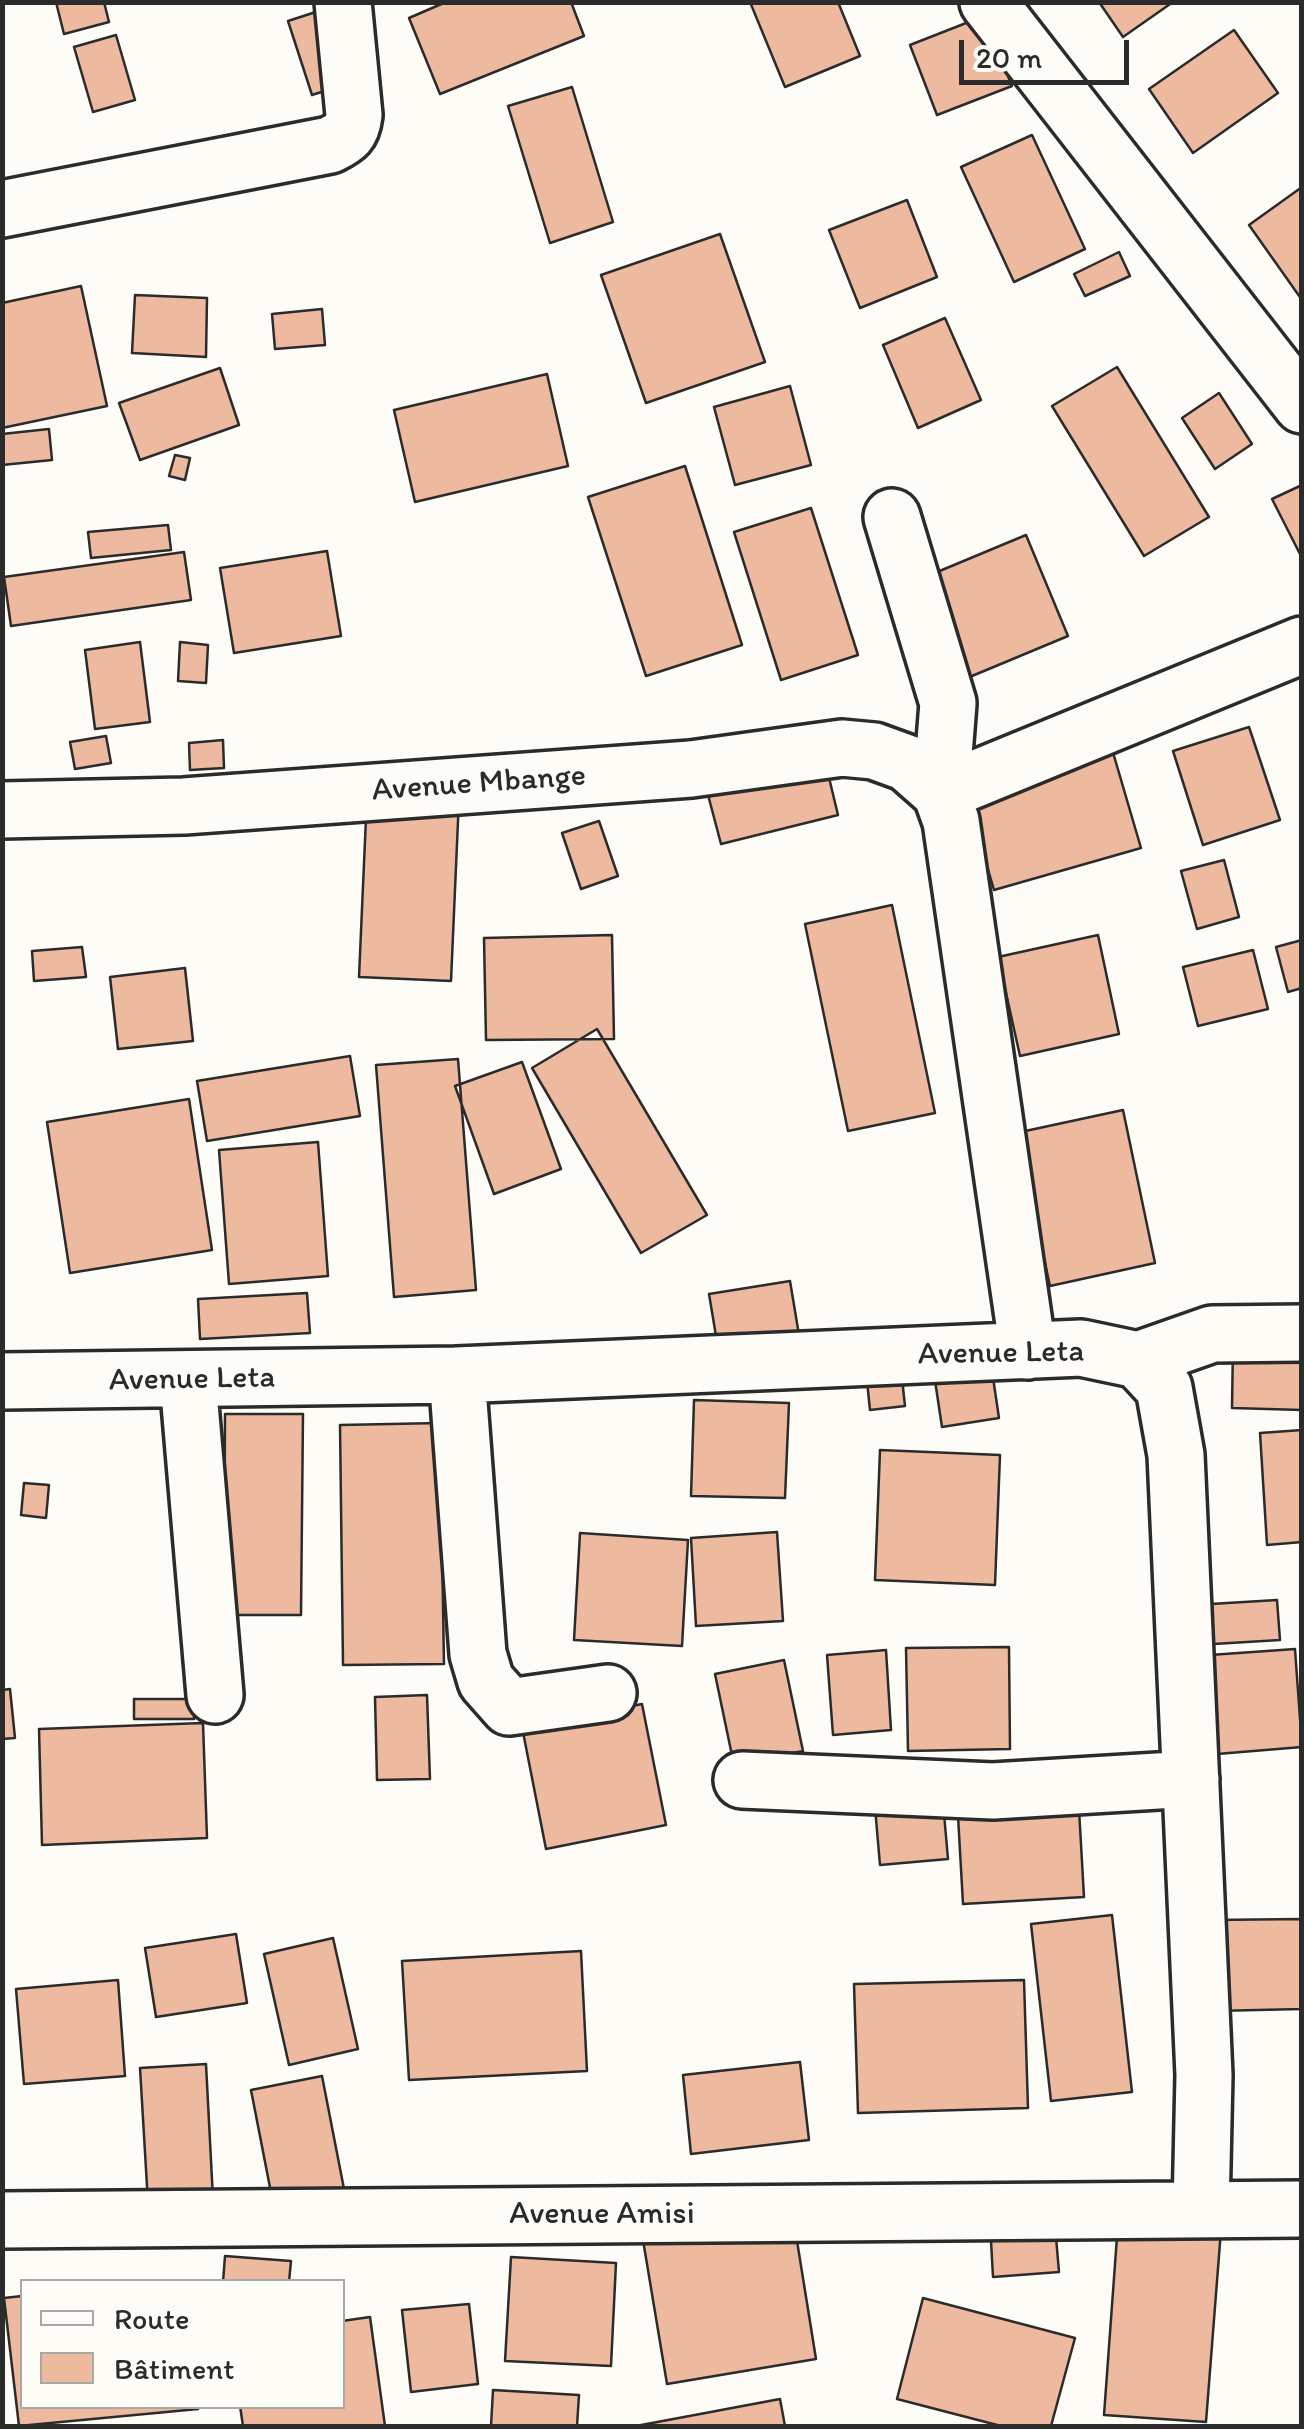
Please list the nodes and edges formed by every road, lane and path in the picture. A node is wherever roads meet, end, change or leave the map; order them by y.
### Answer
1 (343, 2) edge
2 (988, 2) edge
3 (2, 209) edge
4 (1302, 405) edge
5 (892, 517) dead end
6 (1302, 646) edge
7 (941, 793) junction
8 (2, 810) edge
9 (1302, 1332) edge
10 (1028, 1351) junction
11 (1138, 1360) junction
12 (456, 1376) junction
13 (188, 1381) junction
14 (2, 1382) edge
15 (608, 1693) dead end
16 (215, 1695) dead end
17 (1191, 1778) junction
18 (742, 1780) dead end
19 (1302, 2209) edge
20 (1201, 2210) junction
21 (2, 2220) edge

1 - 3 street
2 - 4 street
5 - 7 street
6 - 7 street
7 - 8 street, Avenue Mbange
7 - 10 street
9 - 11 street
10 - 11 street, Avenue Leta
10 - 12 street, Avenue Leta
11 - 17 street
12 - 13 street, Avenue Leta
12 - 15 street
13 - 14 street, Avenue Leta
13 - 16 street
17 - 18 street
17 - 20 street
19 - 20 street, Avenue Amisi
20 - 21 street, Avenue Amisi

